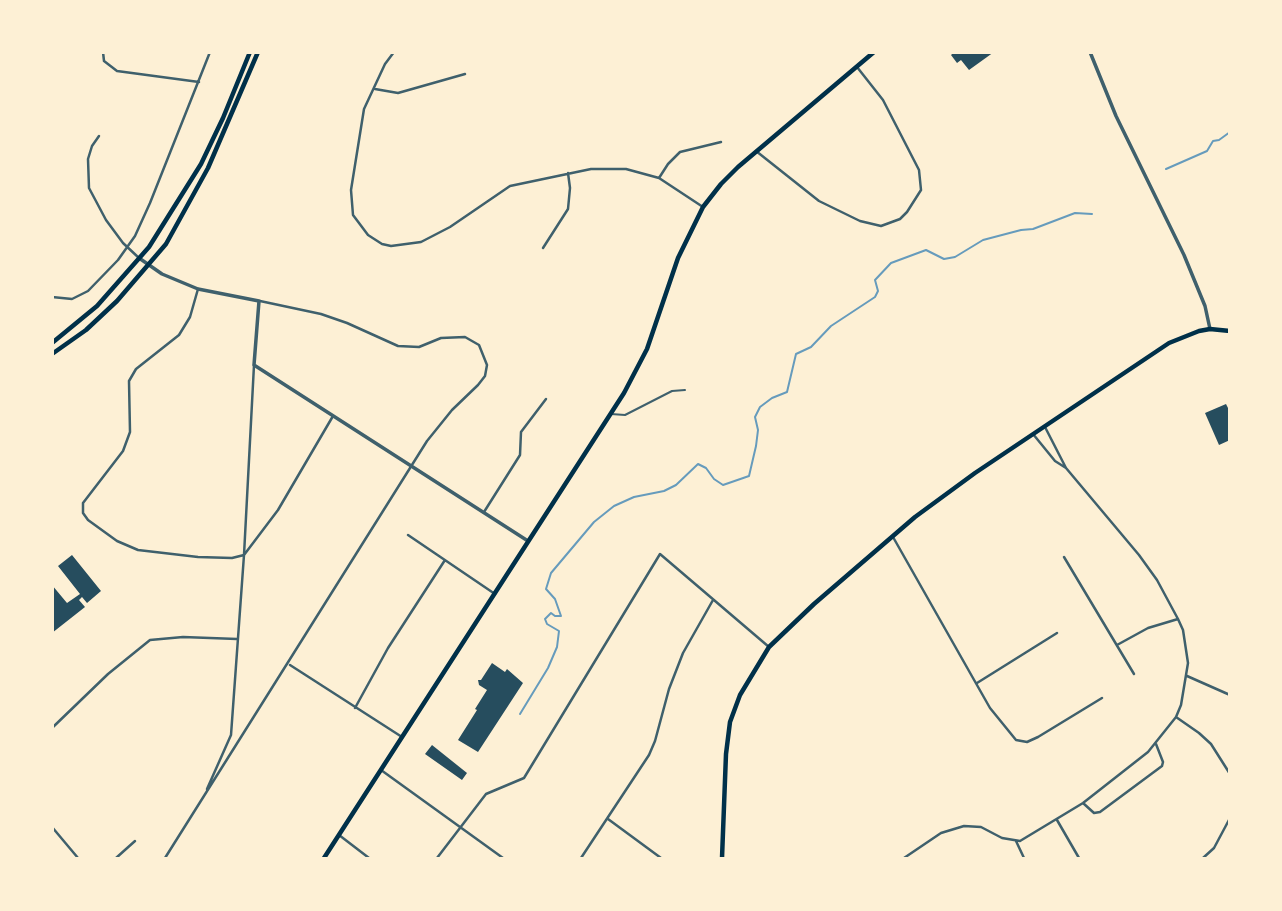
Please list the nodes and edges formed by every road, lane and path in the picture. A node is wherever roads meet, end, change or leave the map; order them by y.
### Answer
1 (103, 52) edge
2 (210, 52) edge
3 (250, 52) edge
4 (258, 52) edge
5 (394, 52) edge
6 (874, 52) edge
7 (1090, 52) edge
8 (857, 67) junction
9 (465, 74) dead end
10 (199, 82) junction
11 (375, 89) junction
12 (99, 136) dead end
13 (721, 142) dead end
14 (756, 151) junction
15 (568, 173) junction
16 (659, 178) junction
17 (703, 207) junction
18 (127, 247) junction
19 (543, 248) dead end
20 (139, 258) junction
21 (149, 265) junction
22 (198, 289) junction
23 (52, 297) edge
24 (259, 301) junction
25 (1210, 329) junction
26 (1230, 331) edge
27 (52, 343) edge
28 (52, 354) edge
29 (254, 365) junction
30 (685, 390) dead end
31 (546, 399) dead end
32 (610, 414) junction
33 (333, 416) junction
34 (1045, 426) junction
35 (1033, 434) junction
36 (412, 466) junction
37 (1066, 468) junction
38 (484, 512) junction
39 (408, 535) dead end
40 (892, 537) junction
41 (528, 541) junction
42 (244, 555) junction
43 (1064, 557) dead end
44 (445, 561) junction
45 (495, 594) junction
46 (713, 600) junction
47 (1178, 619) junction
48 (1057, 633) dead end
49 (237, 639) junction
50 (1116, 646) junction
51 (769, 648) junction
52 (289, 664) junction
53 (1134, 674) dead end
54 (1187, 676) junction
55 (976, 683) junction
56 (1230, 695) edge
57 (1102, 698) dead end
58 (355, 708) junction
59 (1176, 717) junction
60 (52, 728) edge
61 (402, 737) junction
62 (1156, 744) junction
63 (381, 770) junction
64 (1230, 774) edge
65 (205, 796) junction
66 (1083, 803) junction
67 (1230, 818) edge
68 (607, 819) junction
69 (1057, 820) junction
70 (52, 827) edge
71 (459, 827) junction
72 (339, 835) junction
73 (135, 841) dead end
74 (1016, 841) junction
75 (77, 858) edge
76 (116, 859) edge
77 (165, 859) edge
78 (324, 859) edge
79 (369, 859) edge
80 (437, 859) edge
81 (503, 859) edge
82 (581, 859) edge
83 (662, 859) edge
84 (722, 859) edge
85 (905, 859) edge
86 (1024, 859) edge
87 (1079, 859) edge
88 (1203, 859) edge

1 - 10 street
2 - 10 street
3 - 20 main road
4 - 21 main road
5 - 11 street
6 - 8 main road
7 - 25 street
8 - 14 main road
8 - 14 street
9 - 11 street
10 - 18 street
11 - 15 street
12 - 18 street
13 - 16 street
14 - 17 main road
15 - 16 street
15 - 19 street
16 - 17 street
17 - 32 main road
18 - 20 street
18 - 23 street
20 - 21 street
20 - 27 main road
21 - 22 street
21 - 28 main road
22 - 24 street
22 - 42 street
24 - 29 street
24 - 36 street
25 - 26 main road
25 - 34 main road
29 - 33 street
29 - 42 street
30 - 32 lane
31 - 38 street
32 - 41 main road
33 - 36 street
33 - 42 street
34 - 35 main road
34 - 37 street
35 - 37 street
35 - 40 main road
36 - 38 street
36 - 52 street
37 - 47 street
38 - 41 street
39 - 44 street
40 - 51 main road
40 - 55 street
41 - 45 main road
42 - 49 street
43 - 50 street
44 - 45 street
44 - 58 street
45 - 61 main road
46 - 51 street
46 - 68 street
46 - 71 street
47 - 50 street
47 - 54 street
48 - 55 street
49 - 60 street
49 - 65 street
50 - 53 street
51 - 84 main road
52 - 58 street
52 - 65 street
54 - 56 street
54 - 59 street
55 - 57 street
58 - 61 street
59 - 62 street
59 - 64 street
61 - 63 main road
62 - 66 street
62 - 66 street
63 - 71 street
63 - 72 main road
65 - 77 street
66 - 69 street
67 - 88 street
68 - 82 street
68 - 83 street
69 - 74 street
69 - 87 street
70 - 75 street
71 - 80 street
71 - 81 street
72 - 78 main road
72 - 79 street
73 - 76 street
74 - 85 street
74 - 86 street

